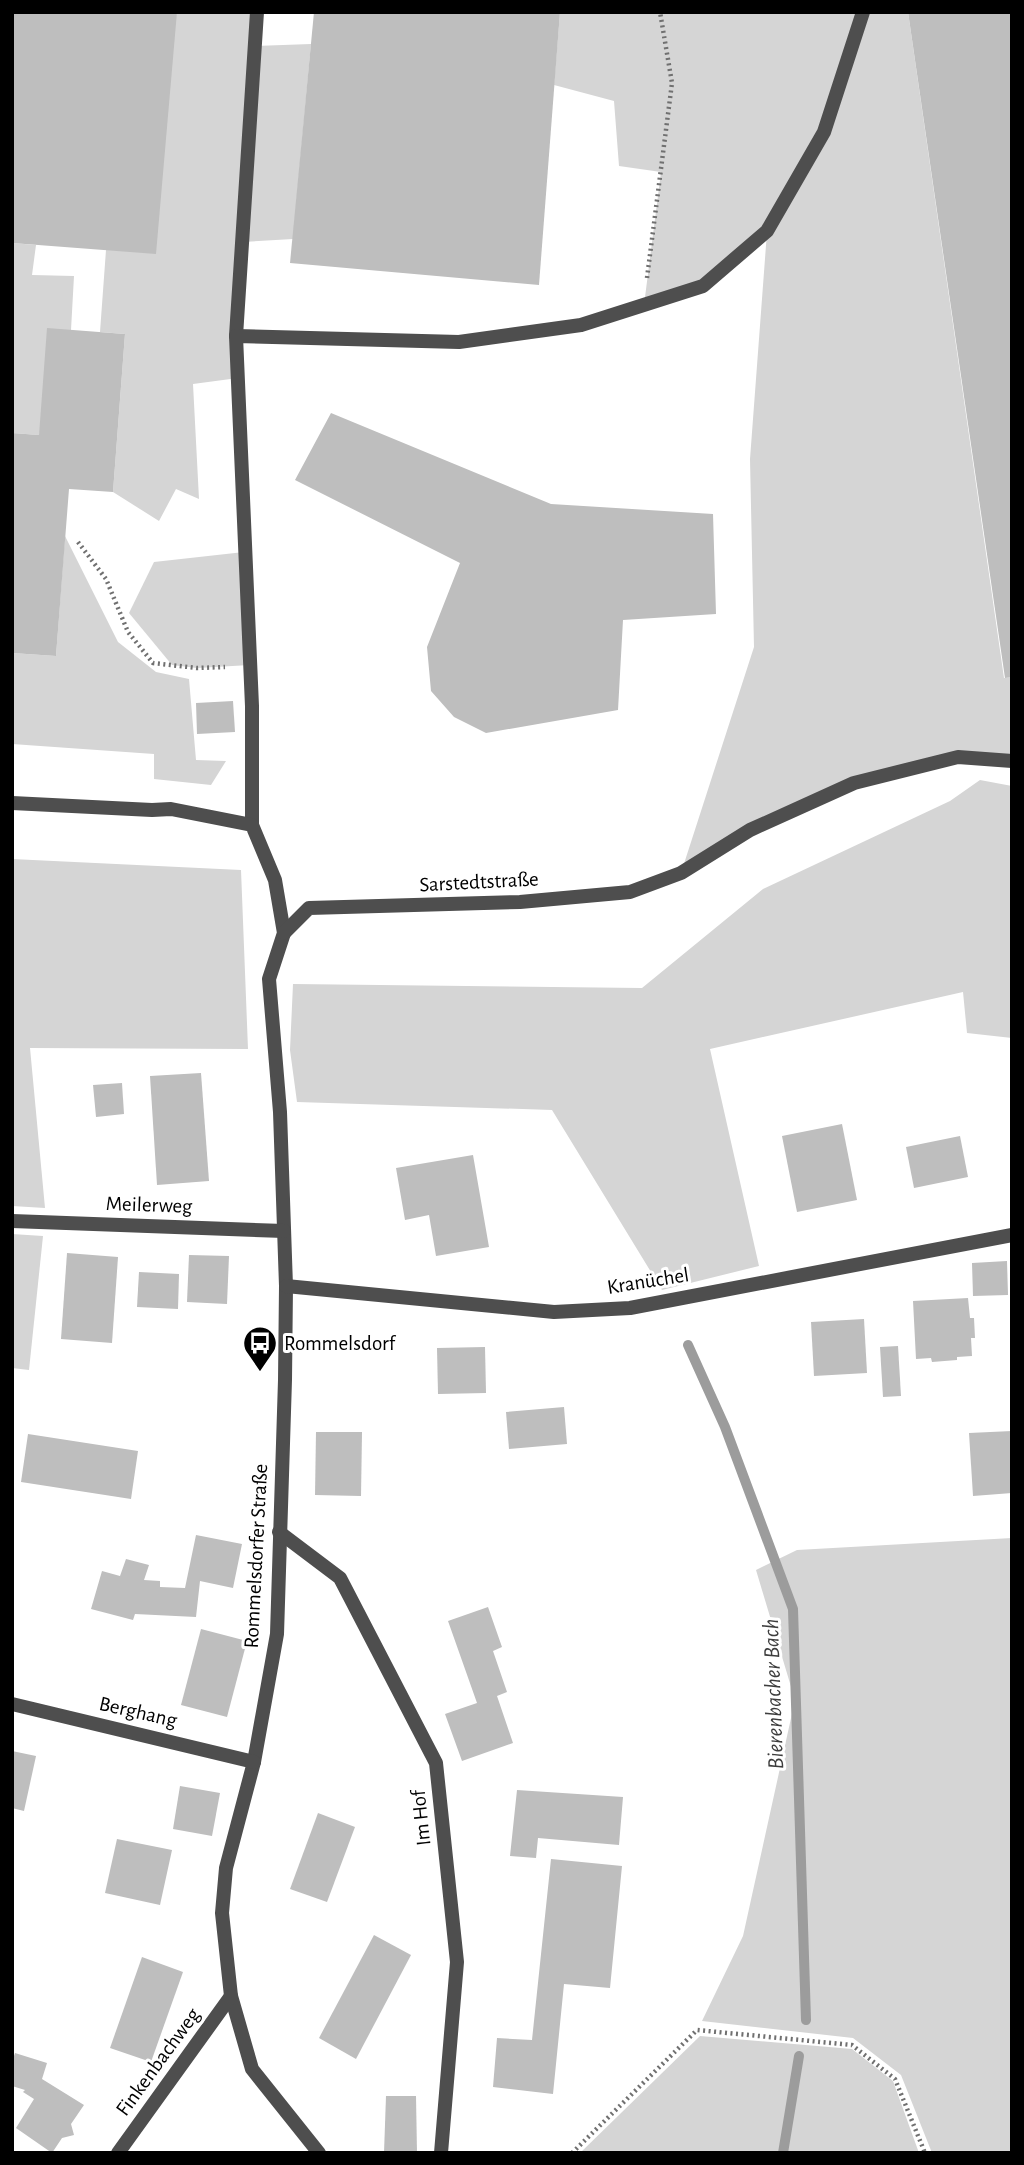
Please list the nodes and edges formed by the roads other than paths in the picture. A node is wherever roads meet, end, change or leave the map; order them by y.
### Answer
1 (257, 12) edge
2 (863, 12) edge
3 (236, 337) junction
4 (1012, 761) edge
5 (12, 803) edge
6 (252, 825) junction
7 (284, 933) junction
8 (12, 1221) edge
9 (284, 1231) junction
10 (1012, 1235) edge
11 (286, 1286) junction
12 (279, 1532) junction
13 (12, 1704) edge
14 (254, 1762) junction
15 (231, 1996) junction
16 (118, 2153) edge
17 (318, 2153) edge
18 (441, 2153) edge

1 - 3 street
2 - 3 street
3 - 6 street
4 - 7 street, Sarstedtstraße
5 - 6 street
6 - 7 street
7 - 9 street, Rommelsdorfer Straße
8 - 9 street, Meilerweg
9 - 11 street, Rommelsdorfer Straße
10 - 11 street, Kranüchel
11 - 12 street, Rommelsdorfer Straße
12 - 14 street, Rommelsdorfer Straße
12 - 18 street, Im Hof
13 - 14 street, Berghang
14 - 15 street, Rommelsdorfer Straße
15 - 16 street, Finkenbachweg
15 - 17 street, Rommelsdorfer Straße

